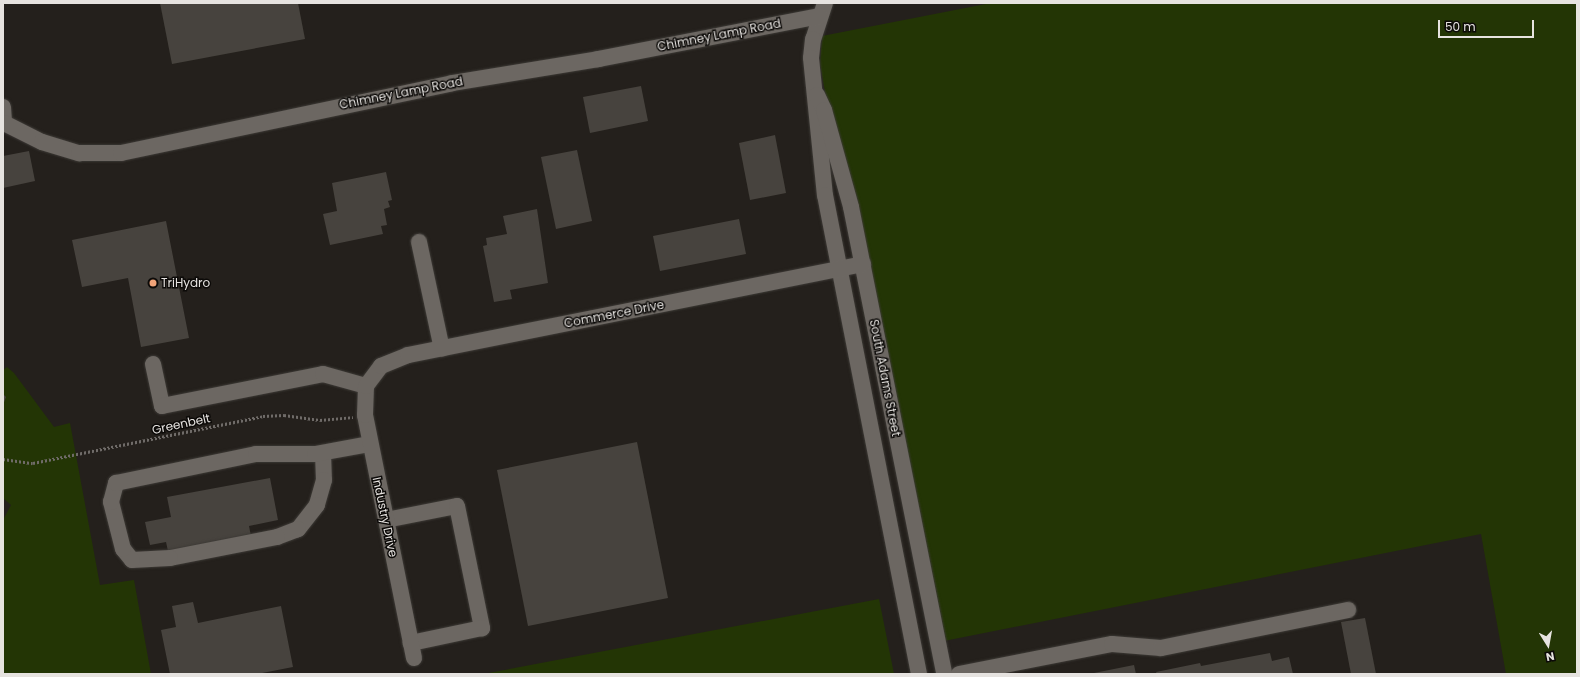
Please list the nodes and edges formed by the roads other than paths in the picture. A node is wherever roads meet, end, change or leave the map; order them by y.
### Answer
1 (822, 9) edge
2 (813, 87) junction
3 (3, 107) edge
4 (419, 242) dead end
5 (863, 264) junction
6 (838, 269) junction
7 (442, 349) junction
8 (153, 364) dead end
9 (369, 381) junction
10 (370, 444) junction
11 (323, 453) junction
12 (386, 520) junction
13 (1348, 610) dead end
14 (411, 642) junction
15 (414, 658) dead end
16 (919, 674) edge
17 (944, 674) edge
18 (959, 674) edge

1 - 2 street, South Adams Street
1 - 3 street, Chimney Lamp Road
2 - 5 street, South Adams Street
2 - 6 street, South Adams Street
4 - 7 street
5 - 6 street, Commerce Drive
5 - 17 street, South Adams Street
6 - 7 street, Commerce Drive
6 - 16 street, South Adams Street
7 - 9 street, Commerce Drive
8 - 9 street
9 - 10 street, Industry Drive
10 - 11 street
10 - 12 street, Industry Drive
11 - 11 street
12 - 14 street, Industry Drive
12 - 14 street
13 - 18 street
14 - 15 street, Industry Drive

